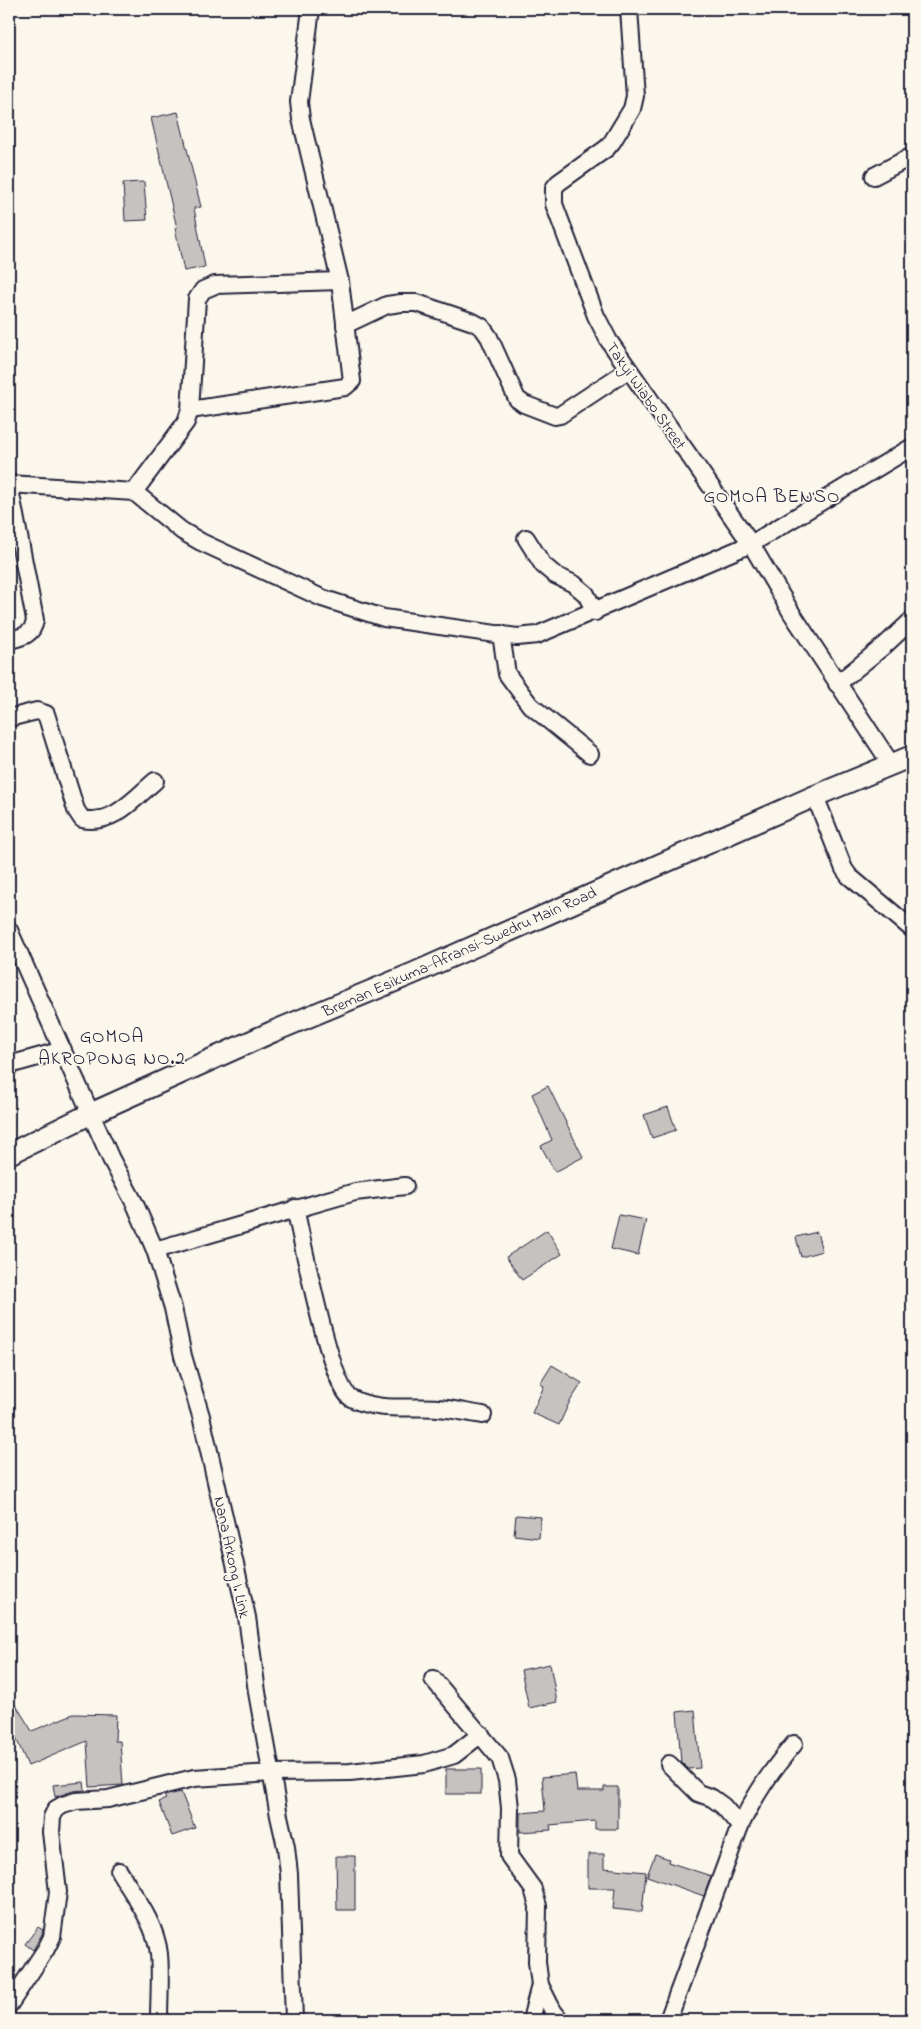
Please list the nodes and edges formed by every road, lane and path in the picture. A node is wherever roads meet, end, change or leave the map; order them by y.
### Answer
1 (311, 9) edge
2 (629, 9) edge
3 (912, 156) edge
4 (874, 176) dead end
5 (340, 281) junction
6 (345, 325) junction
7 (628, 370) junction
8 (190, 410) junction
9 (912, 446) edge
10 (9, 484) edge
11 (134, 492) junction
12 (526, 538) dead end
13 (751, 544) junction
14 (595, 612) junction
15 (912, 620) edge
16 (501, 634) junction
17 (9, 640) edge
18 (837, 684) junction
19 (9, 718) edge
20 (590, 754) dead end
21 (912, 756) edge
22 (891, 764) junction
23 (155, 781) dead end
24 (815, 796) junction
25 (912, 929) edge
26 (9, 930) edge
27 (63, 1050) junction
28 (9, 1065) edge
29 (90, 1114) junction
30 (9, 1154) edge
31 (405, 1186) dead end
32 (295, 1208) junction
33 (155, 1250) junction
34 (483, 1415) dead end
35 (434, 1679) dead end
36 (481, 1734) junction
37 (794, 1744) dead end
38 (669, 1764) dead end
39 (272, 1773) junction
40 (740, 1826) junction
41 (119, 1871) dead end
42 (540, 1985) junction
43 (9, 2005) edge
44 (159, 2020) edge
45 (294, 2020) edge
46 (531, 2020) edge
47 (560, 2020) edge
48 (668, 2020) edge

1 - 5 street
2 - 7 street, Takyi Wiabo Street
3 - 4 street
5 - 6 street
5 - 8 street
6 - 7 street
6 - 8 street
7 - 13 street, Takyi Wiabo Street
8 - 11 street
9 - 13 street
10 - 11 street
10 - 17 street
11 - 16 street
12 - 14 street
13 - 14 street
13 - 18 street, Takyi Wiabo Street
14 - 16 street
15 - 18 street
16 - 20 street
18 - 22 street, Takyi Wiabo Street
19 - 23 street
21 - 22 main road, Breman Esikuma-Afransi-Swedru Main Road
22 - 24 main road, Breman Esikuma-Afransi-Swedru Main Road
24 - 25 street
24 - 29 main road, Breman Esikuma-Afransi-Swedru Main Road
26 - 27 street, Nana Arkong I. Link
27 - 28 street
27 - 29 street, Nana Arkong I. Link
29 - 30 main road, Breman Esikuma-Afransi-Swedru Main Road
29 - 33 street, Nana Arkong I. Link
31 - 32 street
32 - 33 street
32 - 34 street
33 - 39 street, Nana Arkong I. Link
35 - 36 street
36 - 39 street
36 - 42 street
37 - 40 street
38 - 40 street
39 - 43 street
39 - 45 street, Nana Arkong I. Link
40 - 48 street
41 - 44 street
42 - 46 street
42 - 47 street

